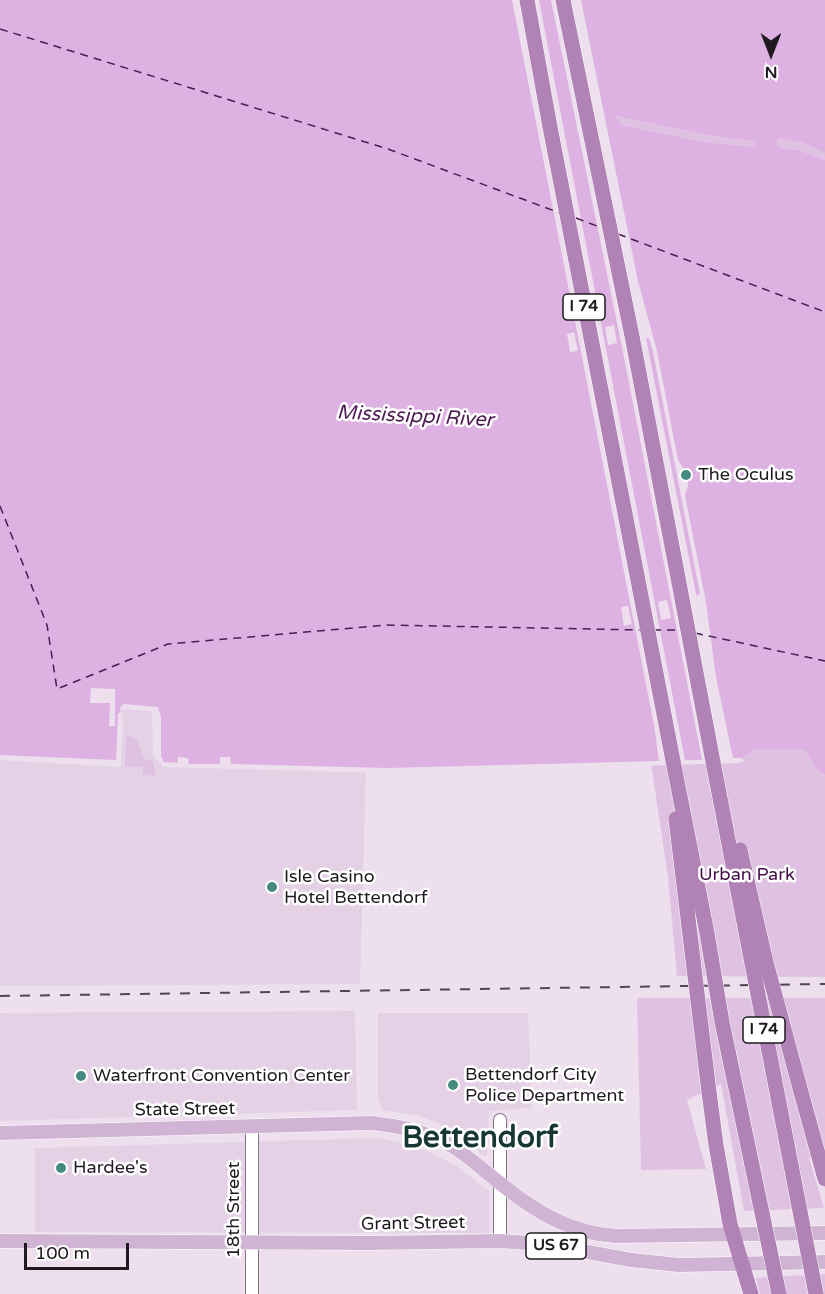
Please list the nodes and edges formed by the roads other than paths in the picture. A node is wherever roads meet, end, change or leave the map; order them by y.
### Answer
1 (527, 0) edge
2 (563, 0) edge
3 (714, 767) junction
4 (675, 771) junction
5 (500, 1120) dead end
6 (252, 1126) junction
7 (0, 1133) edge
8 (825, 1179) edge
9 (500, 1184) junction
10 (825, 1233) edge
11 (733, 1234) junction
12 (0, 1241) edge
13 (500, 1241) junction
14 (252, 1242) junction
15 (825, 1262) edge
16 (743, 1264) junction
17 (252, 1294) edge
18 (751, 1294) edge
19 (778, 1294) edge
20 (816, 1294) edge

1 - 4 highway, I 74
2 - 3 highway, I 74
3 - 8 highway, bridge
3 - 20 highway, I 74, bridge
4 - 11 highway, bridge
4 - 19 highway, I 74, bridge
5 - 9 street
6 - 7 main road, State Street / US 67
6 - 9 main road, State Street / US 67
6 - 14 street, 18th Street
9 - 11 main road, US 67
9 - 13 street
10 - 11 main road, US 67
11 - 16 highway
12 - 14 main road, Grant Street / US 67
13 - 14 main road, Grant Street / US 67
13 - 16 main road, Grant Street / US 67
14 - 17 street, 18th Street
15 - 16 main road, Grant Street / US 67
16 - 18 highway

